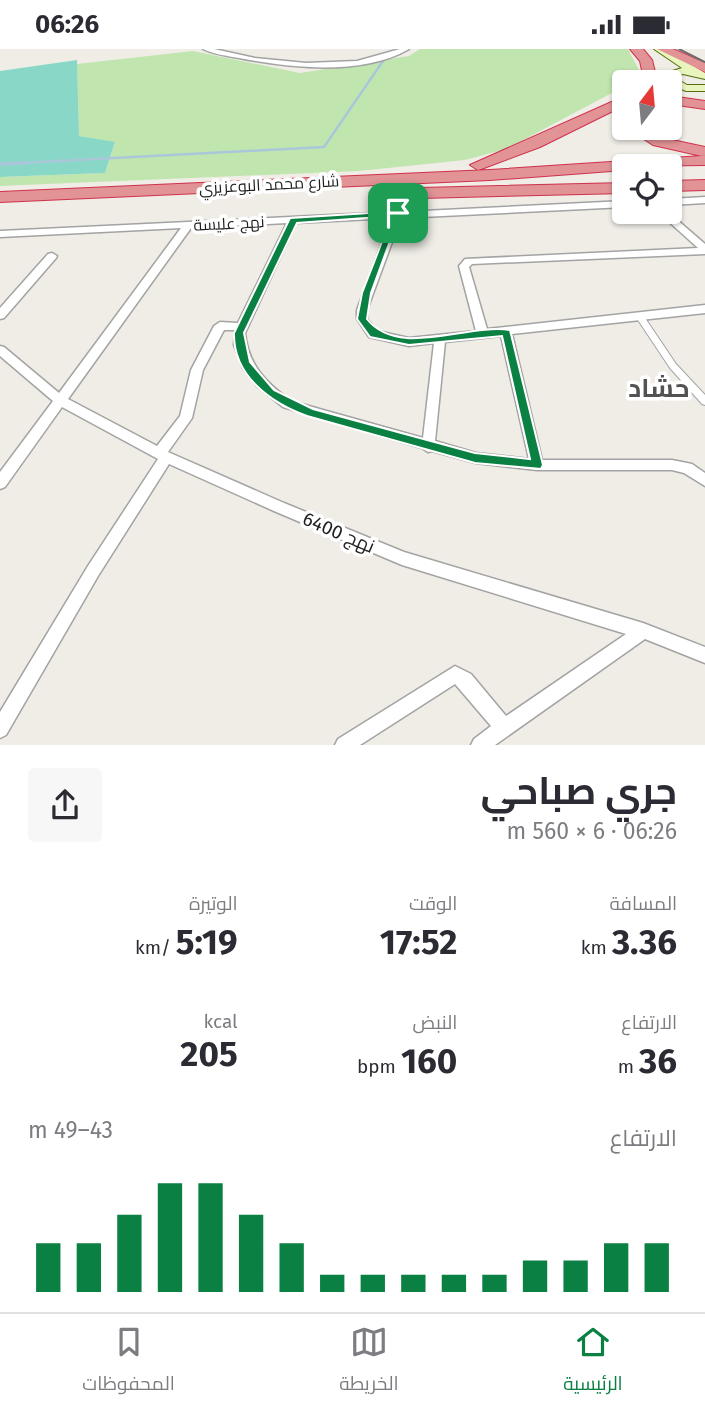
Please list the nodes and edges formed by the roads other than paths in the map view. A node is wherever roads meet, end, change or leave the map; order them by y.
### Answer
1 (206, 49) edge
2 (406, 49) edge
3 (636, 49) edge
4 (644, 49) edge
5 (661, 49) edge
6 (649, 70) edge
7 (665, 70) edge
8 (702, 73) edge
9 (682, 75) edge
10 (682, 86) edge
11 (701, 90) edge
12 (682, 102) edge
13 (612, 105) edge
14 (705, 105) edge
15 (655, 140) edge
16 (705, 151) edge
17 (705, 160) edge
18 (705, 170) edge
19 (682, 171) edge
20 (612, 175) edge
21 (492, 179) junction
22 (379, 185) junction
23 (705, 185) edge
24 (682, 186) edge
25 (612, 188) edge
26 (0, 197) edge
27 (705, 201) edge
28 (682, 202) edge
29 (612, 205) edge
30 (0, 211) edge
31 (398, 213) junction
32 (293, 220) junction
33 (676, 224) edge
34 (188, 225) junction
35 (0, 234) edge
36 (705, 250) edge
37 (52, 256) dead end
38 (705, 309) edge
39 (0, 315) edge
40 (639, 317) junction
41 (242, 327) junction
42 (506, 333) junction
43 (482, 334) junction
44 (440, 340) junction
45 (0, 350) edge
46 (61, 401) junction
47 (705, 401) edge
48 (428, 447) junction
49 (162, 455) junction
50 (537, 465) junction
51 (705, 480) edge
52 (0, 483) edge
53 (643, 631) junction
54 (705, 655) edge
55 (503, 727) junction
56 (0, 729) edge
57 (344, 745) edge
58 (480, 745) edge

1 - 2 street
3 - 6 highway
4 - 7 main road
5 - 8 highway
8 - 9 main road
10 - 11 main road
12 - 14 highway
13 - 22 highway
15 - 16 highway
17 - 21 highway, شارع محمد البوعزيزي
18 - 19 highway
20 - 21 highway, شارع محمد البوعزيزي
21 - 22 highway, شارع محمد البوعزيزي
22 - 25 highway
22 - 26 highway, شارع محمد البوعزيزي
22 - 30 highway, شارع محمد البوعزيزي
23 - 24 highway
27 - 28 street
29 - 31 street, نهج عليسة
31 - 32 street, نهج عليسة
31 - 44 street
32 - 34 street, نهج عليسة
32 - 41 street
33 - 36 street
34 - 35 street, نهج عليسة
34 - 46 street
36 - 43 street
37 - 39 street
38 - 40 street
40 - 42 street
40 - 47 street
41 - 48 street
41 - 49 street
42 - 43 street
42 - 50 street
43 - 44 street
44 - 48 street
45 - 46 street, نهج 6400
46 - 49 street, نهج 6400
46 - 52 street
48 - 50 street
49 - 53 street, نهج 6400
49 - 56 street
50 - 51 street
53 - 54 street, نهج 6400
53 - 55 street
55 - 57 street
55 - 58 street

